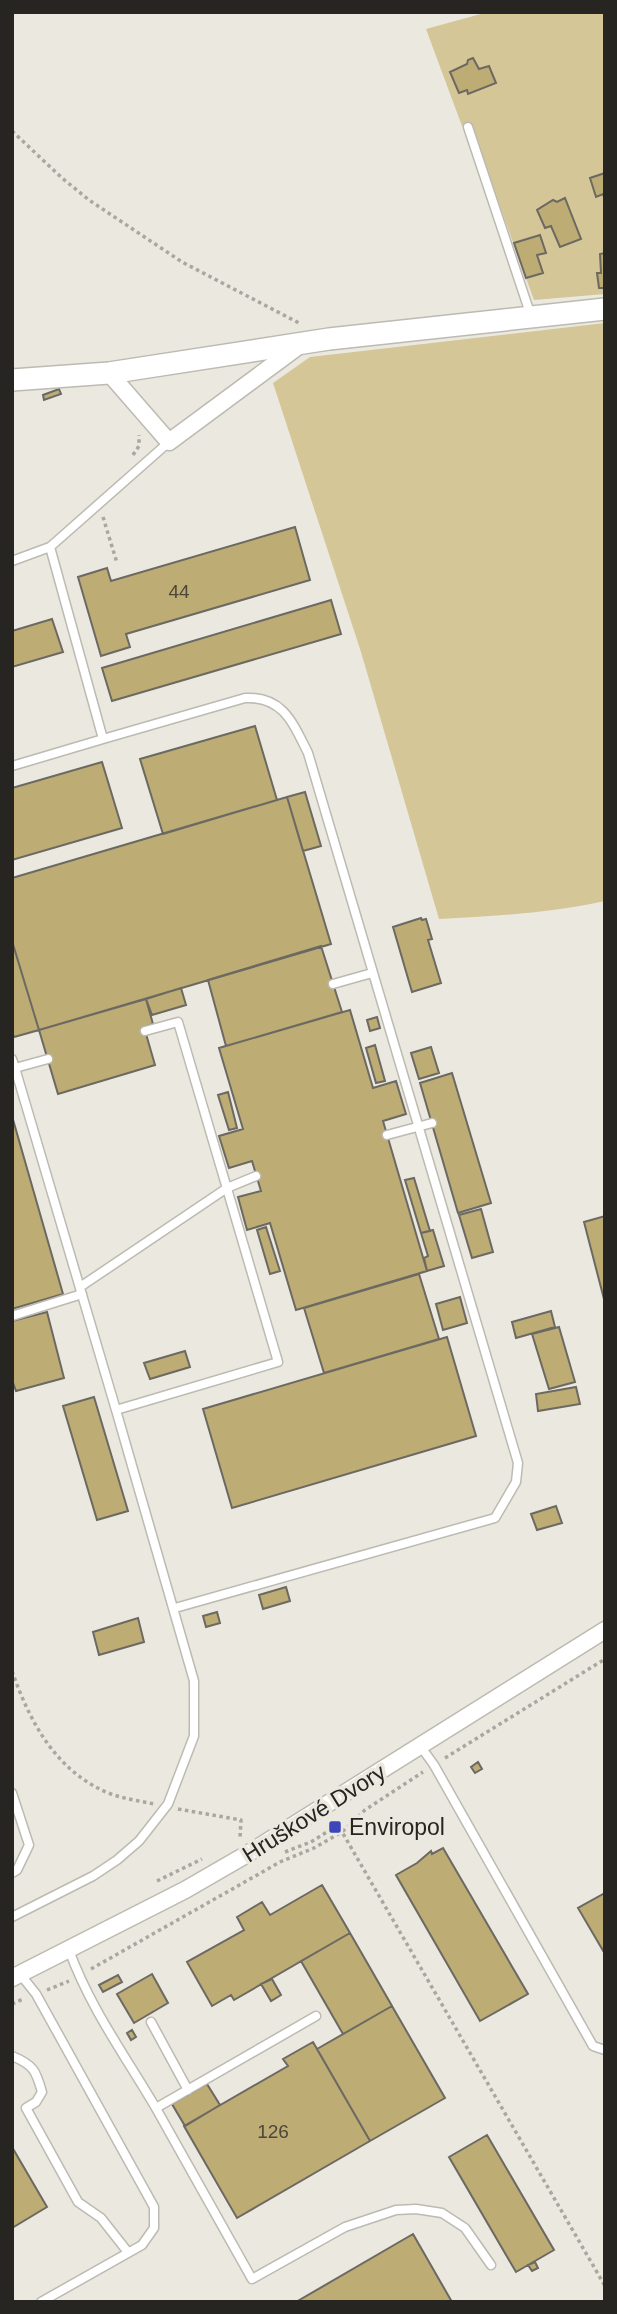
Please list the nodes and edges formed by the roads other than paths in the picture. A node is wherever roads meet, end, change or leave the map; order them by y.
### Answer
1 (468, 127) dead end
2 (605, 309) edge
3 (531, 316) junction
4 (302, 344) junction
5 (109, 373) junction
6 (12, 380) edge
7 (169, 442) junction
8 (50, 547) junction
9 (12, 561) edge
10 (103, 739) junction
11 (12, 766) edge
12 (373, 973) junction
13 (333, 984) dead end
14 (145, 1031) dead end
15 (12, 1059) edge
16 (48, 1059) dead end
17 (15, 1068) junction
18 (432, 1123) dead end
19 (418, 1127) junction
20 (387, 1135) dead end
21 (256, 1176) dead end
22 (226, 1188) junction
23 (81, 1291) junction
24 (12, 1316) edge
25 (116, 1410) junction
26 (175, 1608) junction
27 (605, 1630) edge
28 (421, 1747) junction
29 (12, 1793) edge
30 (12, 1873) edge
31 (12, 1917) edge
32 (69, 1950) junction
33 (16, 1976) edge
34 (316, 2016) dead end
35 (151, 2022) dead end
36 (605, 2050) edge
37 (12, 2056) edge
38 (188, 2090) junction
39 (156, 2108) junction
40 (127, 2252) junction
41 (491, 2265) dead end
42 (41, 2302) edge

1 - 3 lane
2 - 3 street
3 - 4 street
4 - 5 street
4 - 7 street
5 - 6 street
5 - 7 street
7 - 8 lane
8 - 9 lane
8 - 10 lane
10 - 11 lane
10 - 12 lane
12 - 13 lane
12 - 19 lane
14 - 22 lane
15 - 17 lane
16 - 17 lane
17 - 23 lane
18 - 19 lane
19 - 20 lane
19 - 26 lane
21 - 22 lane
22 - 23 lane
22 - 25 lane
23 - 24 lane
23 - 25 lane
25 - 26 lane
26 - 31 lane
27 - 28 street, Hruškové Dvory
28 - 32 street, Hruškové Dvory
28 - 36 lane
29 - 30 lane
32 - 33 street, Hruškové Dvory
32 - 39 lane
33 - 40 lane
34 - 38 lane
35 - 38 lane
37 - 40 lane
38 - 39 lane
39 - 41 lane
40 - 42 lane

